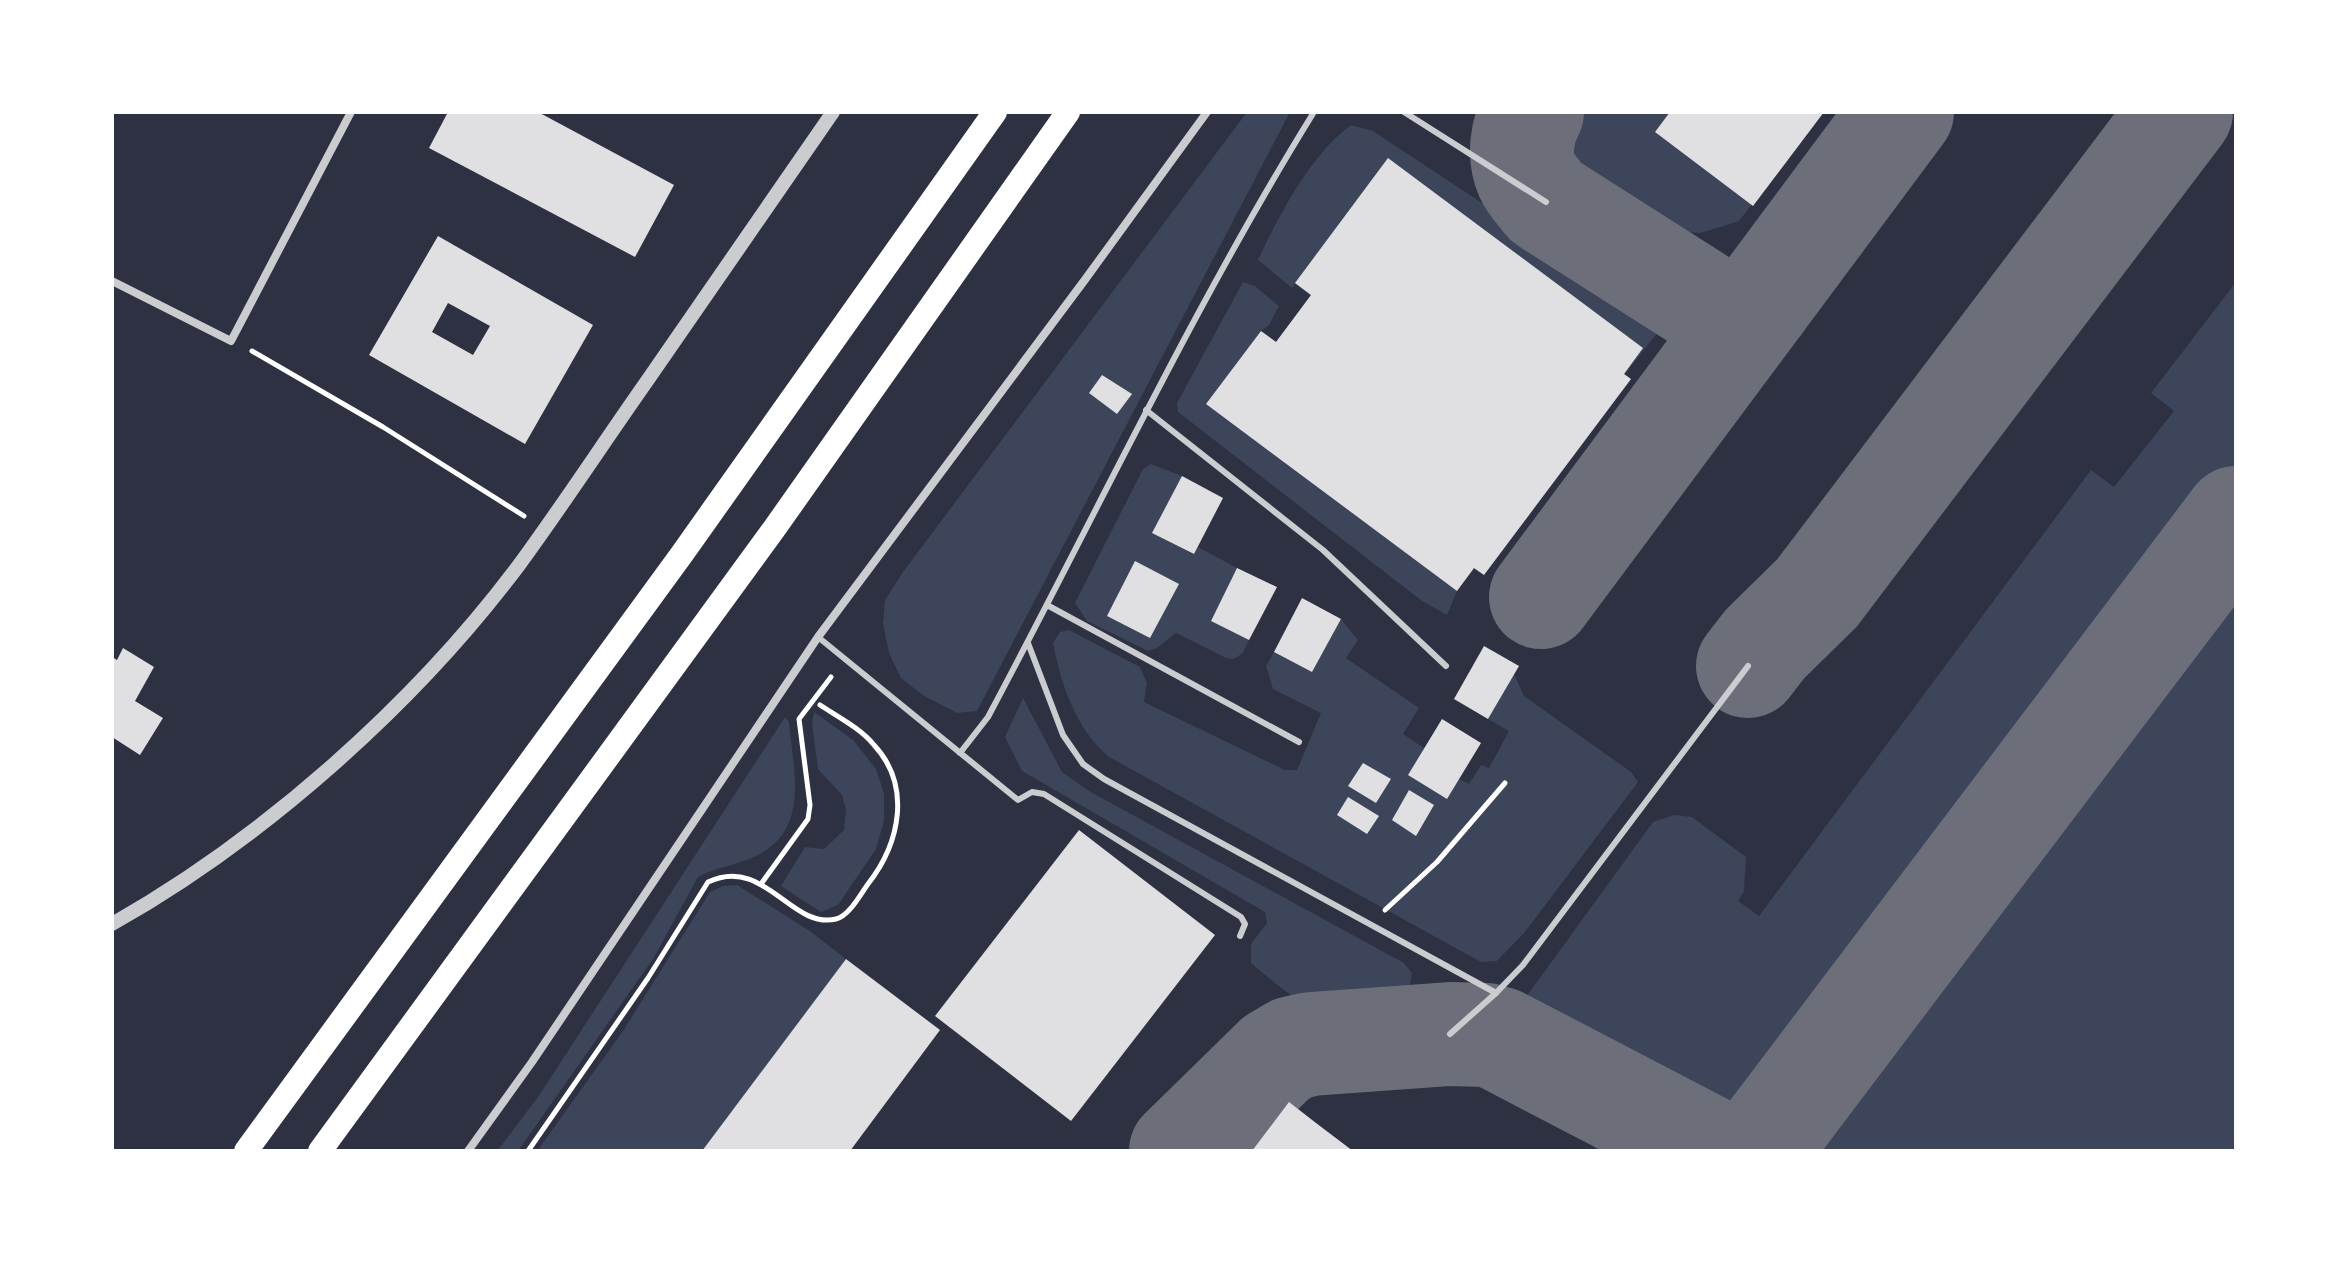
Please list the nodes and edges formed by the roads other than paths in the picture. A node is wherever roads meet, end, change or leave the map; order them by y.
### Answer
1 (351, 112) edge
2 (833, 112) edge
3 (995, 112) edge
4 (1068, 112) edge
5 (1207, 112) edge
6 (1314, 112) edge
7 (1404, 112) edge
8 (1546, 202) dead end
9 (112, 281) edge
10 (1146, 410) junction
11 (1047, 605) junction
12 (818, 637) junction
13 (1028, 643) junction
14 (1446, 666) dead end
15 (1748, 666) dead end
16 (1299, 742) dead end
17 (960, 753) junction
18 (112, 924) edge
19 (1240, 936) dead end
20 (1496, 993) junction
21 (1450, 1034) dead end
22 (246, 1151) edge
23 (320, 1151) edge
24 (468, 1151) edge

1 - 9 street
2 - 18 street
3 - 22 highway
4 - 23 highway
5 - 12 street
6 - 10 lane
7 - 8 lane
10 - 11 lane
10 - 14 lane
11 - 13 lane
11 - 16 lane
12 - 17 lane
12 - 24 street
13 - 17 lane
13 - 20 lane
15 - 20 lane
17 - 19 lane
20 - 21 lane

